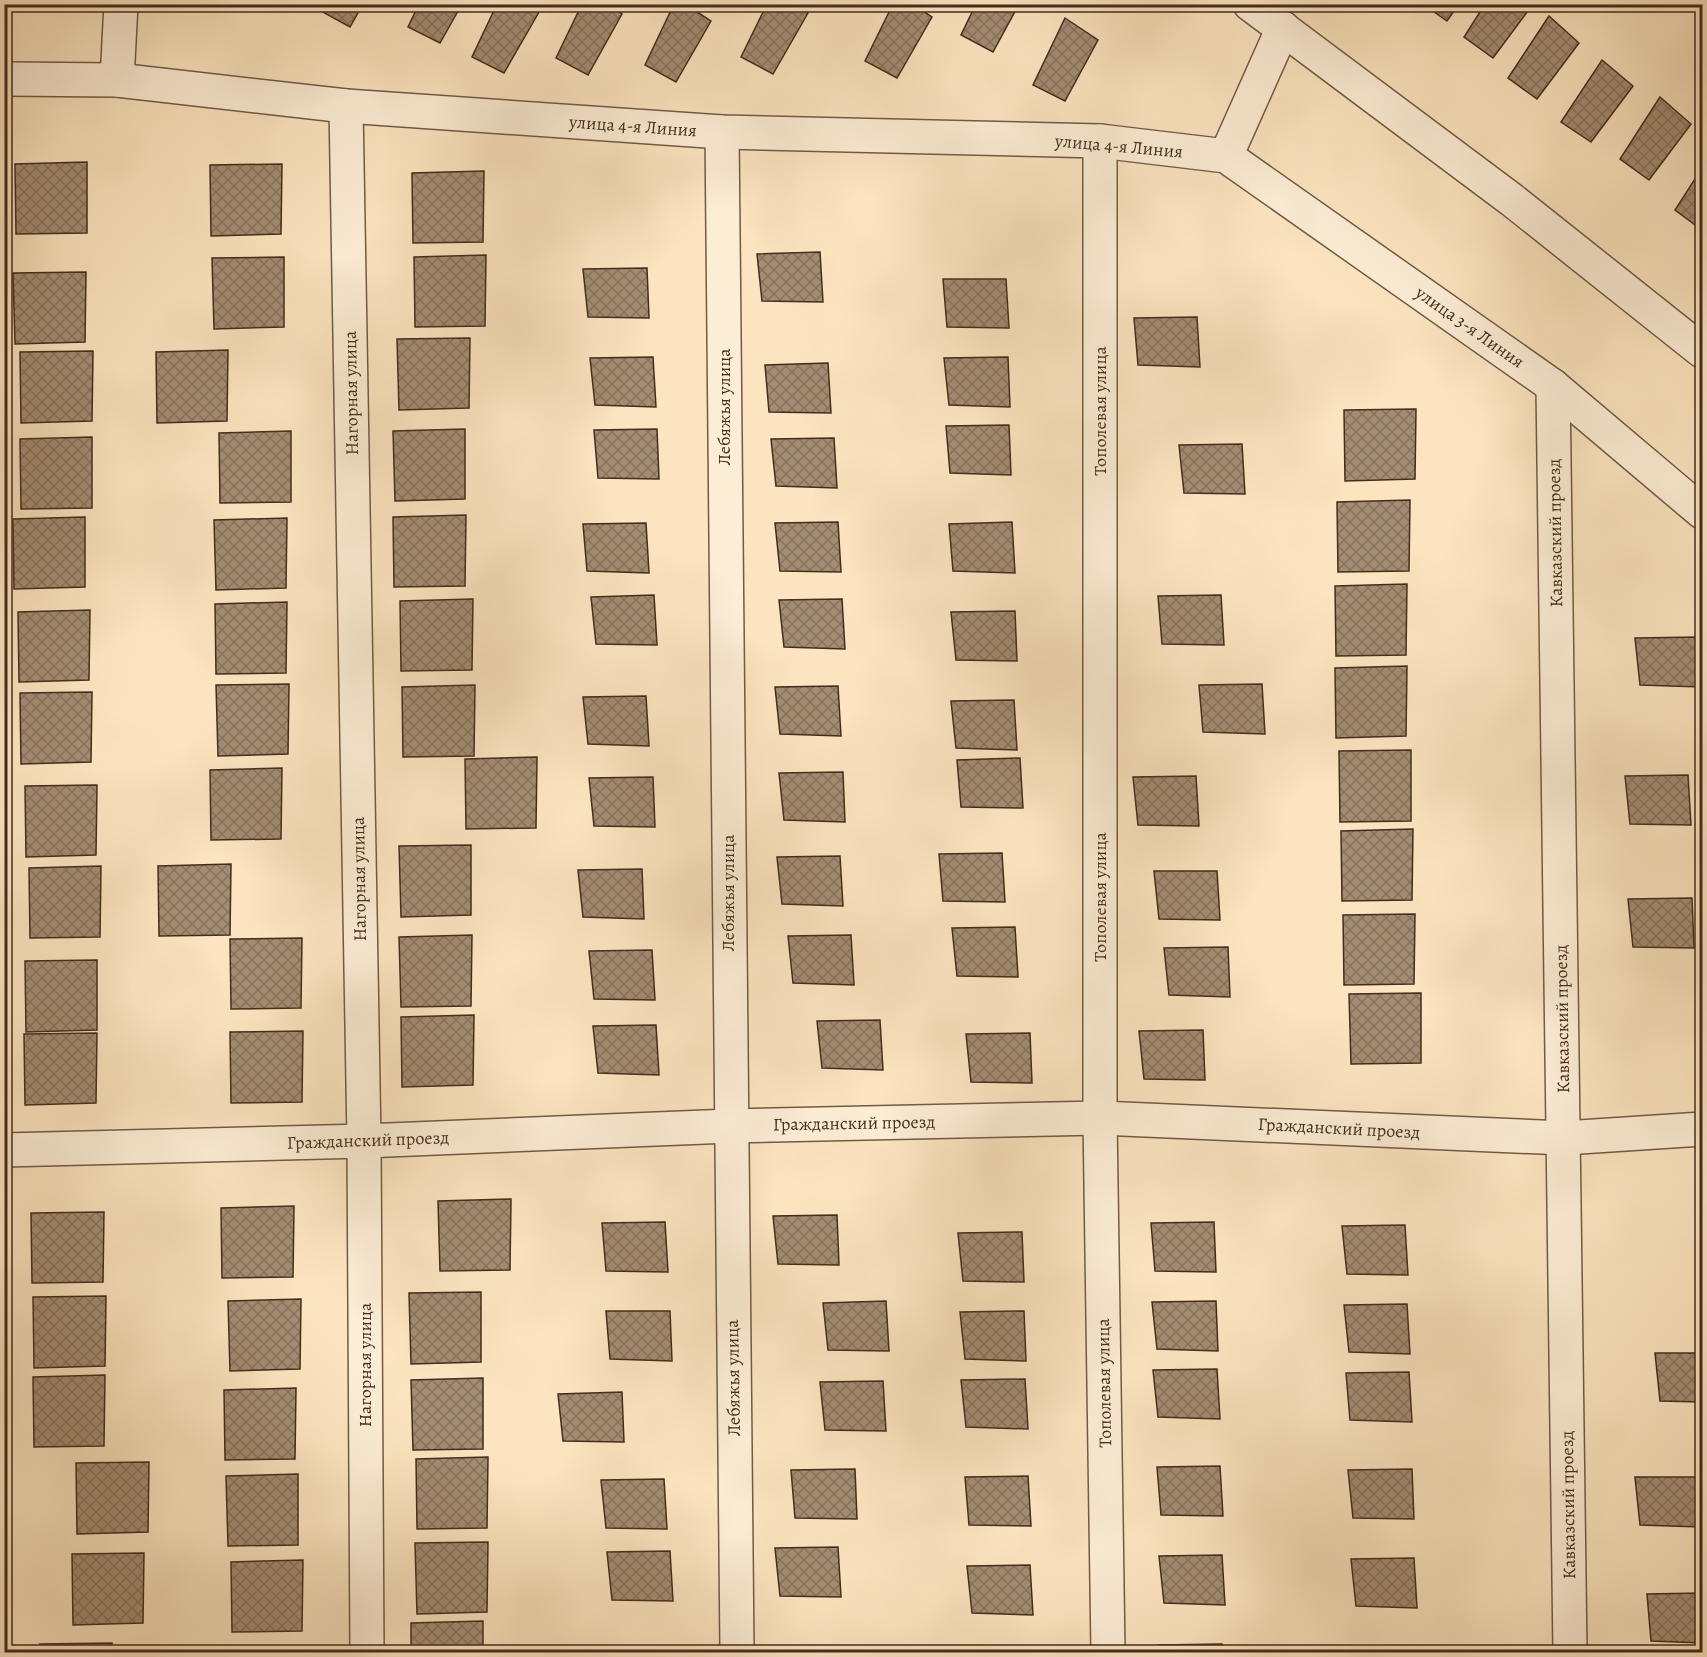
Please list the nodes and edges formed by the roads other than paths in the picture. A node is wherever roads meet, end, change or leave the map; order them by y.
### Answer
1 (121, 4) edge
2 (1250, 4) edge
3 (1283, 28) junction
4 (4, 78) edge
5 (117, 80) junction
6 (346, 106) junction
7 (722, 132) junction
8 (1100, 141) junction
9 (1226, 156) junction
10 (1702, 351) edge
11 (1553, 386) junction
12 (1702, 512) edge
13 (1100, 1118) junction
14 (730, 1126) junction
15 (1702, 1129) edge
16 (1564, 1138) junction
17 (364, 1141) junction
18 (4, 1150) edge
19 (367, 1653) edge
20 (737, 1653) edge
21 (1108, 1653) edge
22 (1570, 1653) edge

1 - 5 street
2 - 3 street
3 - 9 street
3 - 10 street
4 - 5 street, улица 4-я Линия
5 - 6 street, улица 4-я Линия
6 - 7 street, улица 4-я Линия
6 - 17 street, Нагорная улица
7 - 8 street, улица 4-я Линия
7 - 14 street, Лебяжья улица
8 - 9 street, улица 4-я Линия
8 - 13 street, Тополевая улица
9 - 11 street, улица 3-я Линия
11 - 12 street, улица 3-я Линия
11 - 16 street, Кавказский проезд
13 - 14 street, Гражданский проезд
13 - 16 street, Гражданский проезд
13 - 21 street, Тополевая улица
14 - 17 street, Гражданский проезд
14 - 20 street, Лебяжья улица
15 - 16 street, Гражданский проезд
16 - 22 street, Кавказский проезд
17 - 18 street, Гражданский проезд
17 - 19 street, Нагорная улица

